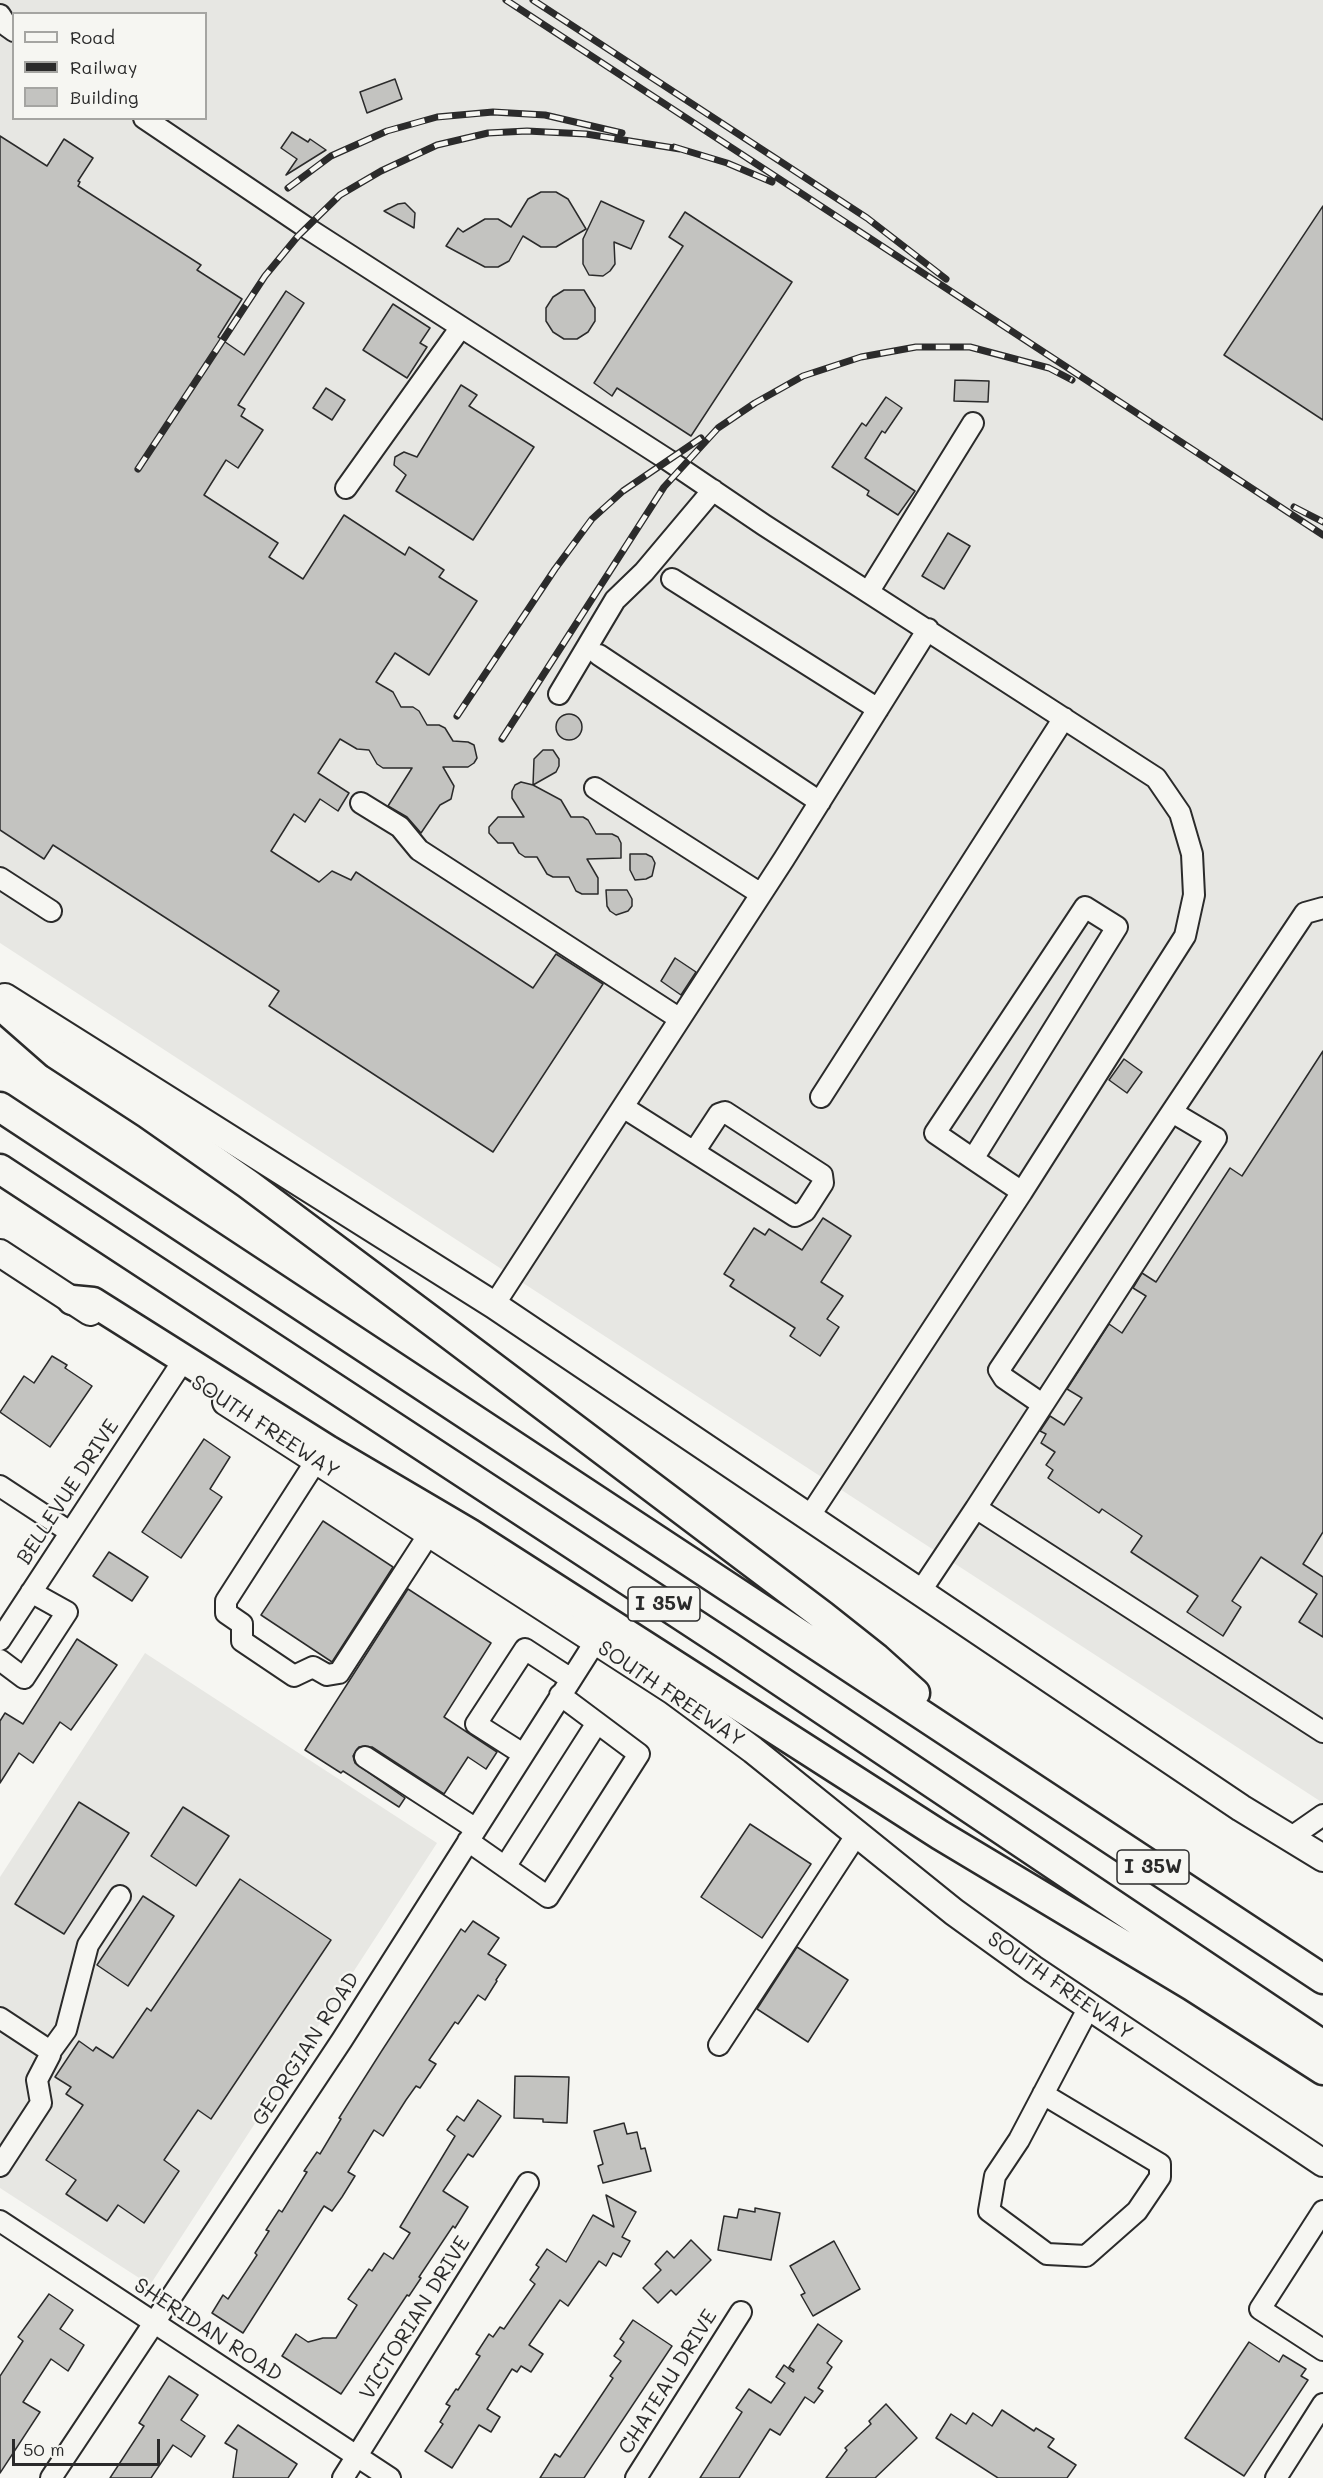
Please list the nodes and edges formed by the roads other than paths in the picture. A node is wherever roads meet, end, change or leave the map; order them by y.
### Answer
1 (0, 15) edge
2 (12, 30) edge
3 (147, 120) edge
4 (461, 327) junction
5 (973, 423) dead end
6 (346, 489) dead end
7 (713, 490) junction
8 (672, 579) dead end
9 (869, 591) junction
10 (928, 629) junction
11 (600, 655) dead end
12 (559, 694) dead end
13 (878, 709) junction
14 (1064, 718) junction
15 (595, 788) dead end
16 (820, 802) junction
17 (361, 803) dead end
18 (0, 878) edge
19 (761, 894) junction
20 (1323, 908) edge
21 (51, 911) dead end
22 (0, 994) edge
23 (0, 1005) edge
24 (680, 1019) junction
25 (821, 1097) dead end
26 (0, 1107) edge
27 (622, 1107) junction
28 (1172, 1112) junction
29 (694, 1152) junction
30 (973, 1159) junction
31 (0, 1169) edge
32 (1022, 1192) junction
33 (0, 1253) edge
34 (72, 1300) junction
35 (494, 1305) junction
36 (177, 1370) junction
37 (1042, 1404) junction
38 (316, 1461) junction
39 (0, 1486) edge
40 (976, 1508) junction
41 (809, 1517) junction
42 (70, 1532) junction
43 (429, 1534) junction
44 (31, 1592) junction
45 (920, 1592) junction
46 (0, 1640) edge
47 (594, 1642) junction
48 (0, 1660) edge
49 (571, 1679) junction
50 (561, 1695) junction
51 (597, 1723) junction
52 (1323, 1732) edge
53 (523, 1754) junction
54 (983, 1755) junction
55 (365, 1757) dead end
56 (1323, 1815) edge
57 (857, 1834) junction
58 (472, 1835) junction
59 (1290, 1838) junction
60 (1323, 1858) edge
61 (505, 1867) junction
62 (120, 1896) dead end
63 (1323, 1979) edge
64 (1089, 2007) junction
65 (0, 2018) edge
66 (719, 2045) dead end
67 (1323, 2045) edge
68 (50, 2052) junction
69 (1323, 2070) edge
70 (1043, 2094) junction
71 (2, 2160) edge
72 (1323, 2163) edge
73 (528, 2183) dead end
74 (1321, 2219) edge
75 (0, 2221) edge
76 (741, 2312) dead end
77 (153, 2322) junction
78 (1323, 2350) edge
79 (1323, 2404) edge
80 (357, 2456) junction
81 (51, 2478) edge
82 (343, 2478) edge
83 (390, 2478) edge
84 (636, 2478) edge
85 (1276, 2478) edge

1 - 2 street
3 - 4 street
4 - 6 street
4 - 7 street
5 - 9 street
7 - 9 street
7 - 12 street
8 - 13 street
9 - 10 street
10 - 13 street
10 - 14 street
11 - 16 street
13 - 16 street
14 - 25 street
14 - 32 street
15 - 19 street
16 - 19 street
17 - 24 street
18 - 21 street
19 - 24 street
20 - 28 street
22 - 35 main road
23 - 54 highway
24 - 27 street
26 - 54 highway, I 35W
27 - 29 street
27 - 35 street
28 - 37 street
28 - 37 street
29 - 29 street
30 - 30 street
30 - 32 street
31 - 67 highway, I 35W
32 - 41 street
33 - 34 main road, SOUTH FREEWAY
34 - 36 main road, SOUTH FREEWAY
34 - 69 highway
35 - 41 main road
36 - 38 main road, SOUTH FREEWAY
36 - 42 street, BELLEVUE DRIVE
37 - 40 street
38 - 43 main road, SOUTH FREEWAY
38 - 43 street
39 - 42 street
40 - 45 street
40 - 52 street
41 - 45 main road
42 - 44 street, BELLEVUE DRIVE
43 - 47 main road, SOUTH FREEWAY
44 - 46 street, BELLEVUE DRIVE
44 - 48 street
45 - 59 main road
47 - 49 street, GEORGIAN ROAD
47 - 57 main road, SOUTH FREEWAY
49 - 50 street, GEORGIAN ROAD
49 - 53 street
50 - 51 street
50 - 53 street, GEORGIAN ROAD
51 - 61 street
51 - 61 street
53 - 58 street, GEORGIAN ROAD
54 - 63 highway, I 35W
55 - 58 street
56 - 59 street
57 - 64 main road, SOUTH FREEWAY
57 - 66 street
58 - 61 street
58 - 77 street, GEORGIAN ROAD
59 - 60 main road
62 - 68 street
64 - 70 street
64 - 72 main road, SOUTH FREEWAY
65 - 68 street
68 - 71 street
70 - 70 street
73 - 80 street, VICTORIAN DRIVE
74 - 78 street
75 - 77 street, SHERIDAN ROAD
76 - 84 street, CHATEAU DRIVE
77 - 80 street, SHERIDAN ROAD
77 - 81 street, GEORGIAN ROAD
79 - 85 street
80 - 82 street, VICTORIAN DRIVE
80 - 83 street, SHERIDAN ROAD

